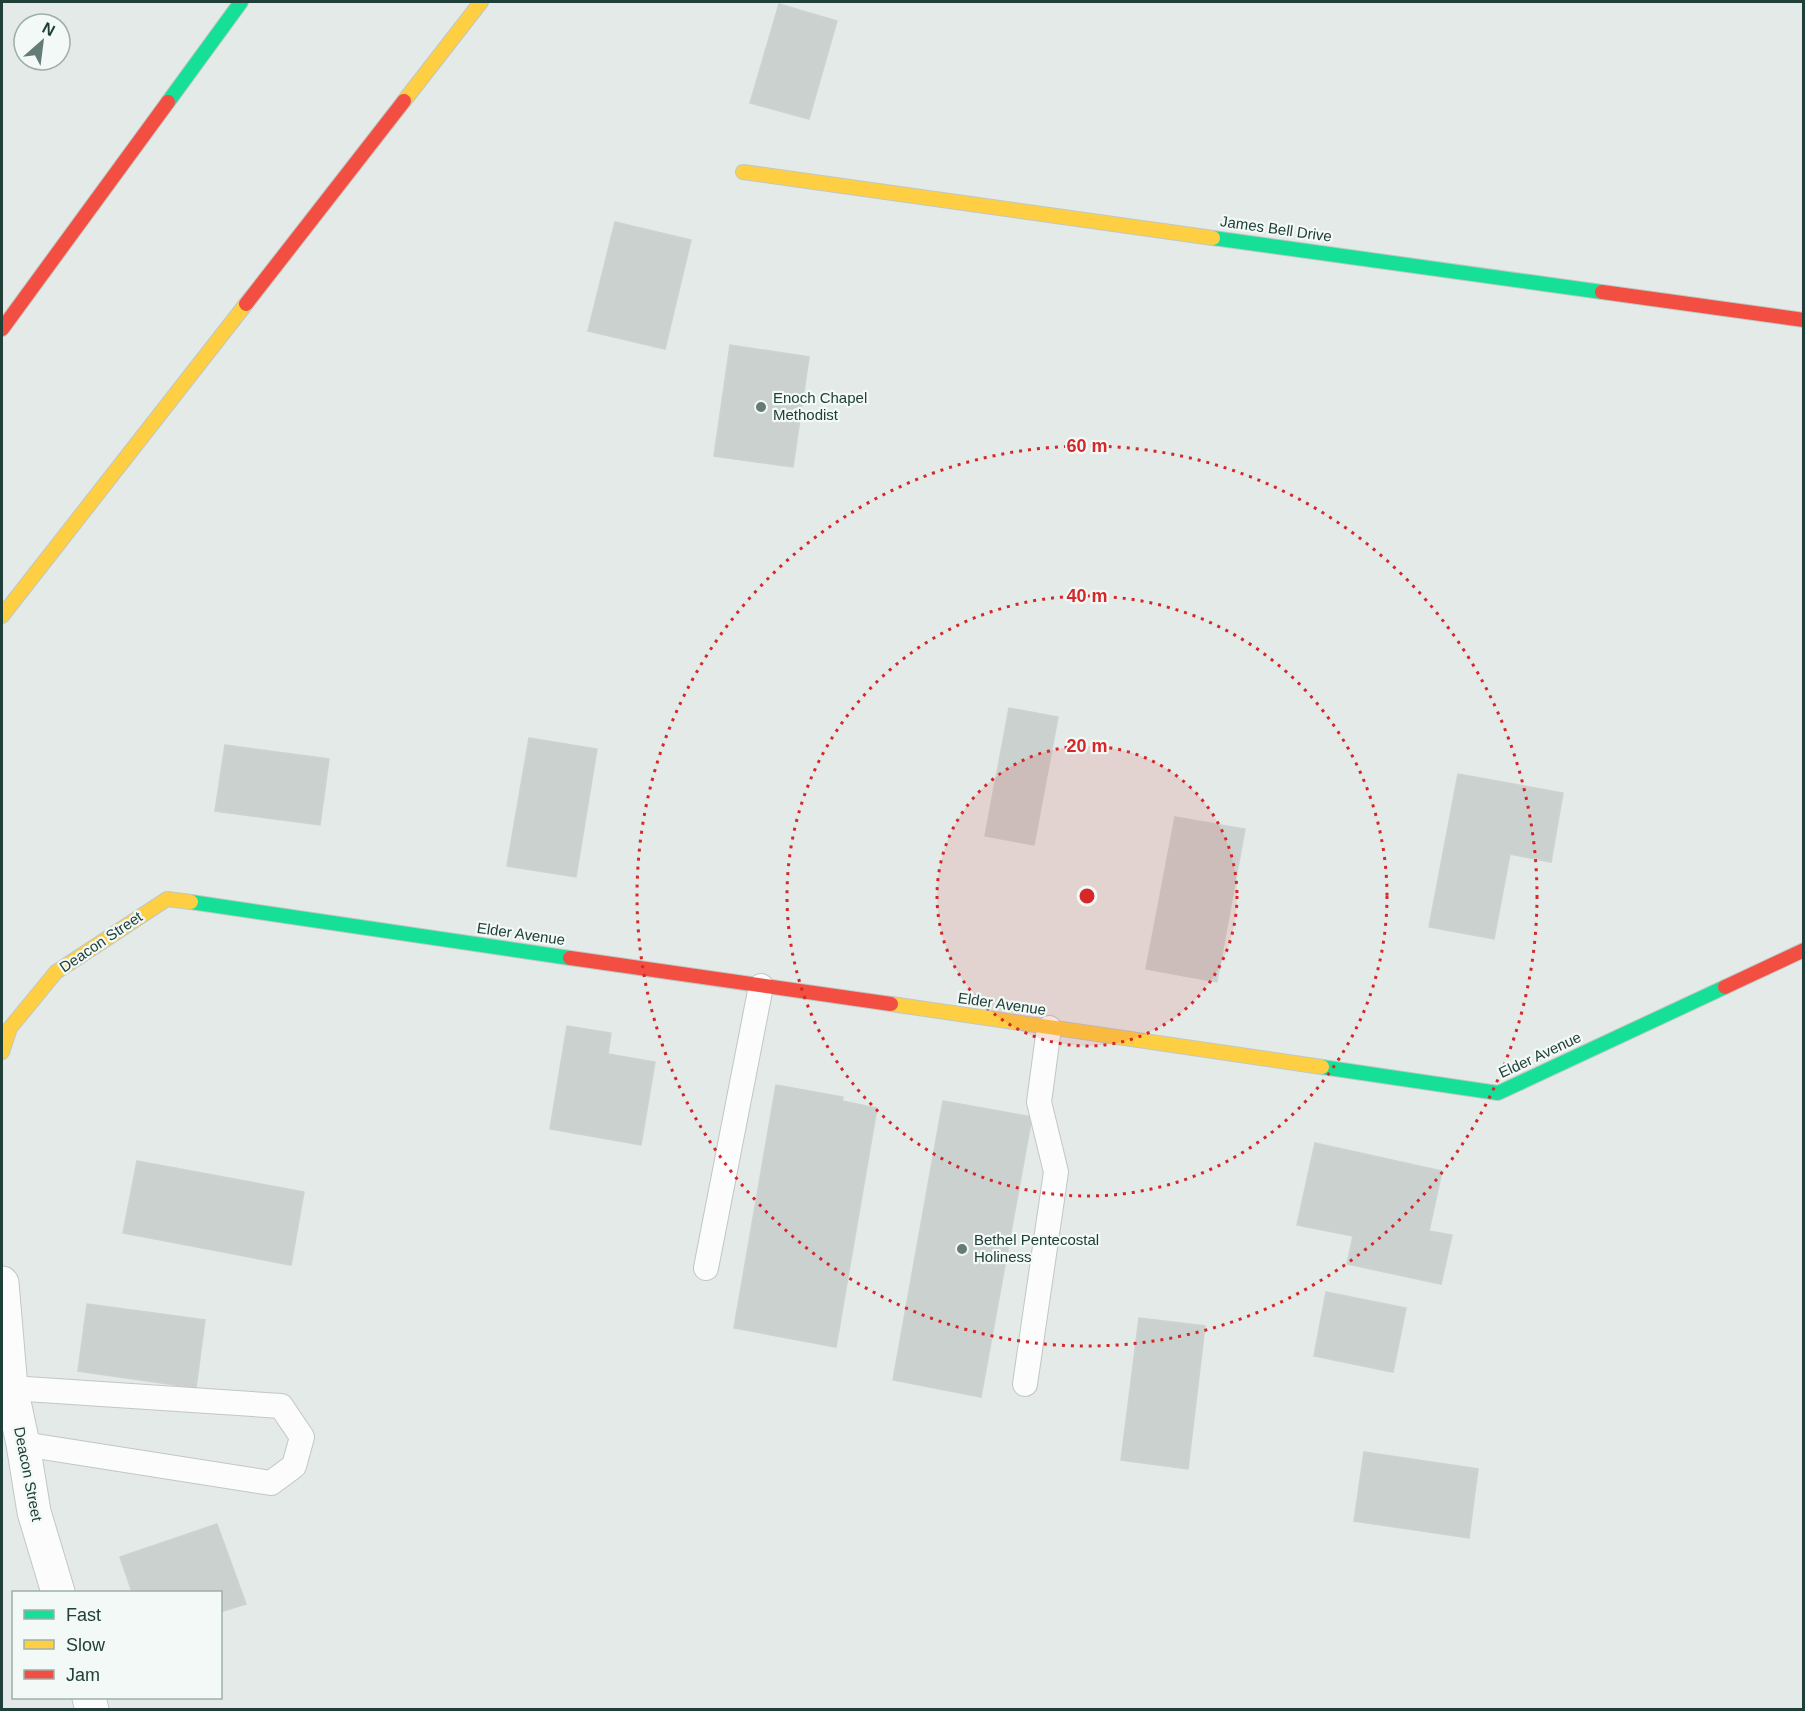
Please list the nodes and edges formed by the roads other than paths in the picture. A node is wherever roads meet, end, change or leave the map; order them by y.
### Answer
1 (241, 2) edge
2 (481, 2) edge
3 (743, 171) dead end
4 (1803, 320) edge
5 (2, 329) edge
6 (2, 616) edge
7 (167, 899) joint
8 (1803, 950) edge
9 (761, 986) junction
10 (1049, 1028) junction
11 (2, 1052) edge
12 (706, 1268) dead end
13 (2, 1282) edge
14 (1025, 1384) dead end
15 (11, 1388) junction
16 (23, 1444) junction
17 (57, 1591) edge

1 - 5 main road
2 - 6 main road
3 - 4 main road, James Bell Drive
7 - 9 main road, Elder Avenue
7 - 11 main road, Deacon Street
8 - 10 main road, Elder Avenue
9 - 10 main road, Elder Avenue
9 - 12 lane
10 - 14 lane
13 - 15 street, Deacon Street
15 - 16 street, Deacon Street
15 - 16 lane
16 - 17 street, Deacon Street

